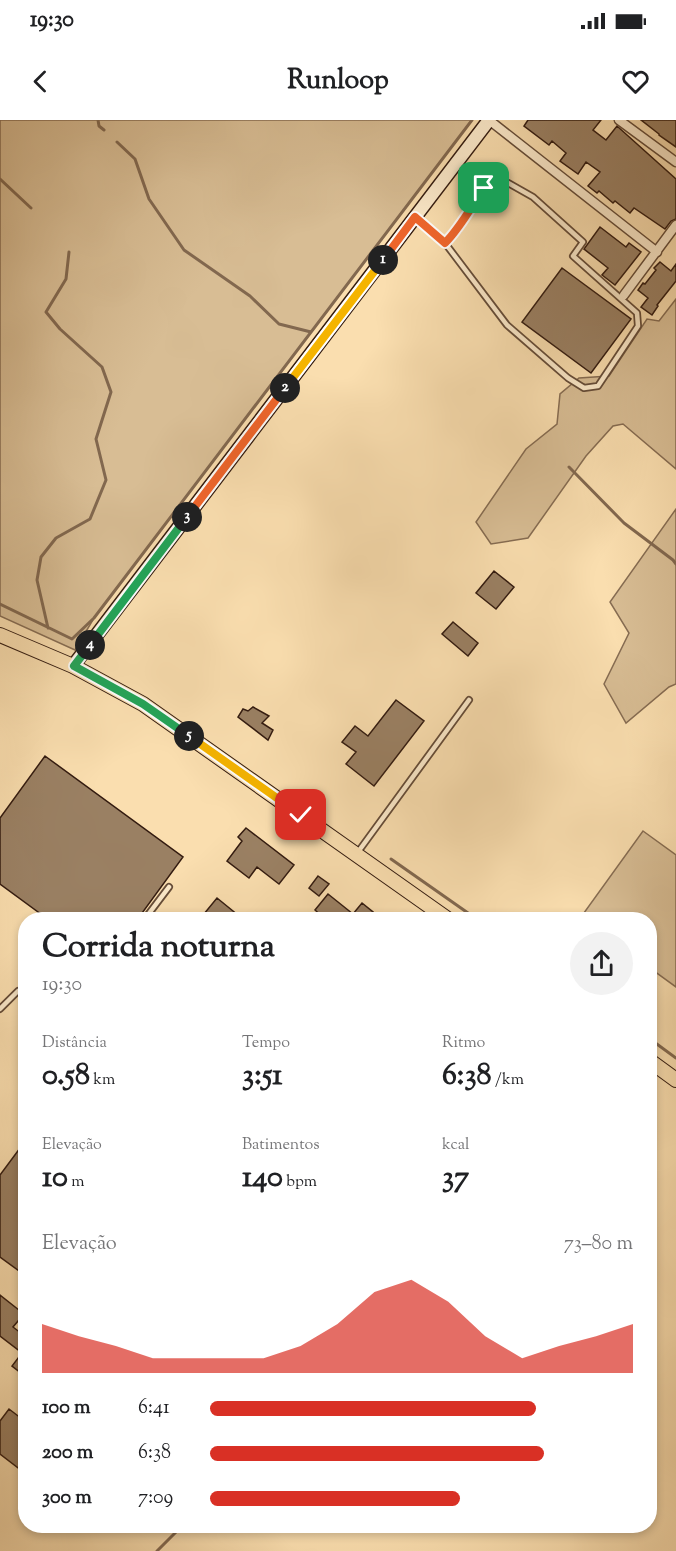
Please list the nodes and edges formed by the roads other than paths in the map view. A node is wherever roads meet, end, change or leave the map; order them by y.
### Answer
1 (489, 120) edge
2 (619, 120) edge
3 (676, 162) edge
4 (415, 217) junction
5 (676, 225) edge
6 (445, 243) junction
7 (657, 252) junction
8 (624, 295) dead end
9 (0, 635) edge
10 (74, 666) junction
11 (470, 700) dead end
12 (357, 854) junction
13 (169, 887) dead end
14 (150, 912) edge
15 (438, 912) edge
16 (18, 991) edge
17 (0, 1009) edge
18 (657, 1066) edge
19 (676, 1080) edge

1 - 4 street
1 - 7 street
2 - 3 street
4 - 6 lane
4 - 10 street
5 - 7 street
6 - 6 lane
7 - 8 street
9 - 10 main road
10 - 12 main road
11 - 12 lane
12 - 15 main road
13 - 14 lane
16 - 17 lane
18 - 19 main road

